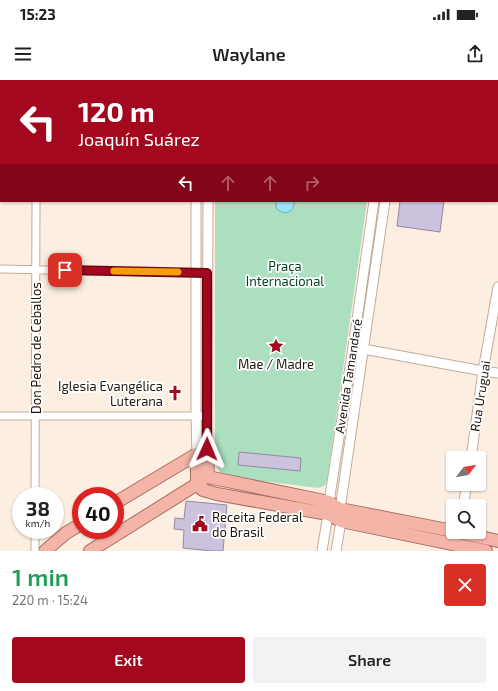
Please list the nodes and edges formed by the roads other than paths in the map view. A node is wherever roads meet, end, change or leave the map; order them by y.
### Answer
1 (36, 202) edge
2 (196, 202) edge
3 (208, 202) edge
4 (374, 202) edge
5 (385, 202) edge
6 (0, 269) edge
7 (36, 270) junction
8 (196, 273) junction
9 (207, 273) junction
10 (498, 287) edge
11 (353, 347) junction
12 (364, 349) junction
13 (483, 371) junction
14 (498, 373) edge
15 (0, 416) edge
16 (36, 416) junction
17 (196, 416) junction
18 (207, 416) junction
19 (202, 451) junction
20 (472, 451) edge
21 (208, 477) junction
22 (197, 485) junction
23 (36, 487) edge
24 (124, 498) edge
25 (329, 502) junction
26 (340, 509) junction
27 (328, 514) junction
28 (340, 522) junction
29 (72, 529) edge
30 (446, 530) edge
31 (486, 538) edge
32 (36, 539) edge
33 (498, 541) edge
34 (457, 548) edge
35 (36, 551) edge
36 (45, 551) edge
37 (90, 551) edge
38 (322, 551) edge
39 (336, 551) edge
40 (486, 551) edge

1 - 7 street, Don Pedro de Ceballos
2 - 8 street
3 - 9 street
4 - 11 street, Avenida Tamandaré
5 - 12 street, Avenida Tamandaré
6 - 7 street
7 - 8 street
7 - 16 street, Don Pedro de Ceballos
8 - 9 street
8 - 17 street
9 - 18 street
10 - 13 street, Rua Uruguai
11 - 12 street
11 - 25 street, Avenida Tamandaré
12 - 13 street
12 - 26 street, Avenida Tamandaré
13 - 14 street
13 - 20 street, Rua Uruguai
15 - 16 street
16 - 17 street
16 - 23 street, Don Pedro de Ceballos
17 - 18 street
17 - 19 street
18 - 19 street
19 - 21 highway
19 - 22 highway
19 - 24 highway
21 - 22 highway
21 - 25 highway
22 - 27 highway
22 - 37 highway
25 - 26 highway
25 - 27 street, Avenida Tamandaré
26 - 28 street, Avenida Tamandaré
26 - 30 highway
27 - 28 highway
27 - 38 street, Avenida Tamandaré
28 - 34 highway
28 - 39 street, Avenida Tamandaré
29 - 36 highway
31 - 33 highway
32 - 35 street
34 - 40 highway

